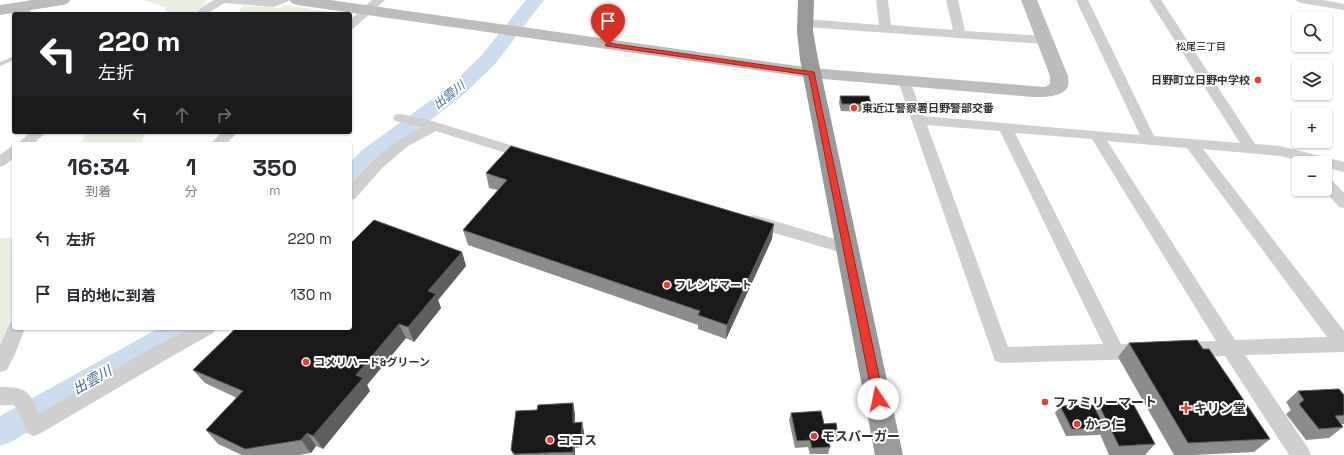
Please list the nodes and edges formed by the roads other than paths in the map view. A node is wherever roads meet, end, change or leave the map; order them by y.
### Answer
1 (63, 0) edge
2 (223, 0) edge
3 (283, 0) edge
4 (297, 0) edge
5 (379, 0) edge
6 (806, 0) edge
7 (882, 0) edge
8 (952, 0) edge
9 (1029, 0) edge
10 (1082, 0) edge
11 (1155, 0) edge
12 (1301, 0) edge
13 (30, 6) edge
14 (1344, 7) edge
15 (0, 10) edge
16 (367, 11) junction
17 (202, 12) edge
18 (806, 23) junction
19 (352, 24) edge
20 (885, 28) junction
21 (960, 34) junction
22 (1044, 40) junction
23 (12, 59) edge
24 (0, 64) edge
25 (812, 73) junction
26 (904, 81) junction
27 (400, 118) dead end
28 (918, 120) junction
29 (428, 125) junction
30 (1005, 127) junction
31 (37, 134) edge
32 (229, 134) edge
33 (1096, 135) junction
34 (1149, 139) junction
35 (27, 142) edge
36 (219, 142) edge
37 (1191, 143) junction
38 (1250, 148) junction
39 (1296, 156) edge
40 (544, 160) edge
41 (1332, 165) edge
42 (1344, 167) edge
43 (1332, 190) edge
44 (352, 193) edge
45 (1344, 203) edge
46 (742, 218) edge
47 (846, 248) junction
48 (15, 330) edge
49 (203, 330) edge
50 (1344, 344) edge
51 (1230, 348) junction
52 (1116, 352) junction
53 (0, 364) edge
54 (0, 396) edge
55 (889, 455) edge
56 (1301, 455) edge

1 - 13 street
2 - 3 street
2 - 17 street
4 - 16 street
5 - 16 street
6 - 18 highway
7 - 20 street
8 - 21 street
9 - 22 street
10 - 34 street
11 - 38 street
12 - 14 street
13 - 15 street
16 - 19 street
16 - 25 street
18 - 20 street
18 - 25 highway
20 - 21 street
21 - 22 street
22 - 26 street
23 - 24 lane
25 - 26 street
25 - 47 highway
26 - 28 street
27 - 29 street
28 - 30 street
28 - 52 street
29 - 40 street
29 - 44 street
30 - 33 street
30 - 52 street
31 - 35 street
32 - 36 street
33 - 34 street
33 - 51 street
34 - 37 street
37 - 38 street
37 - 50 street
38 - 39 street
41 - 42 street
43 - 45 street
46 - 47 street
47 - 55 highway
48 - 53 street
49 - 54 street
50 - 51 street
51 - 52 street
51 - 56 street

